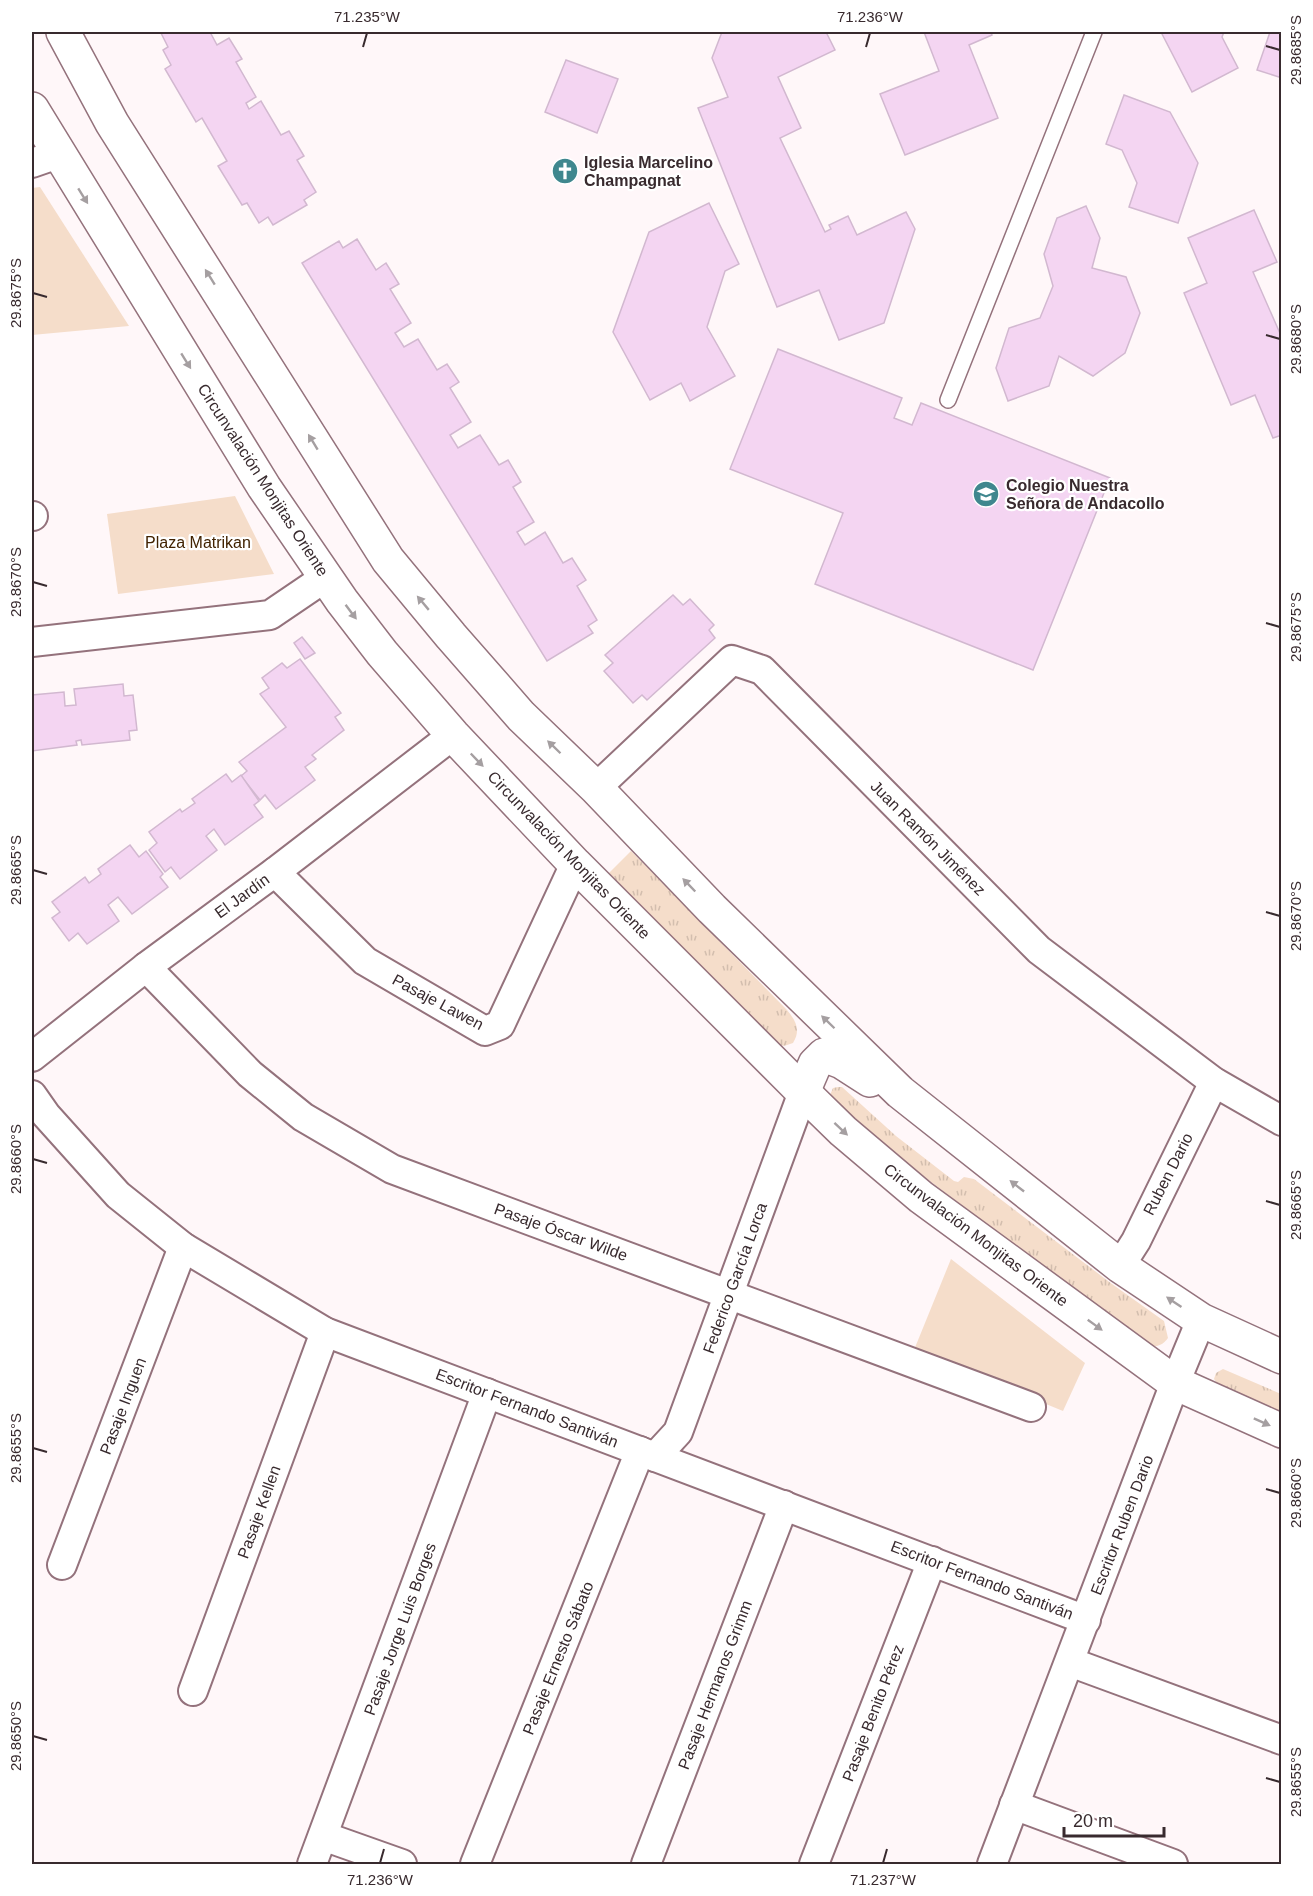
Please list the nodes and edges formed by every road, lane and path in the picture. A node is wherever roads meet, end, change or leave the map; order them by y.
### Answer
1 (1094, 32) edge
2 (69, 34) edge
3 (32, 110) edge
4 (45, 159) edge
5 (948, 400) dead end
6 (326, 577) junction
7 (32, 642) edge
8 (453, 735) junction
9 (596, 788) junction
10 (575, 864) junction
11 (275, 872) junction
12 (146, 967) junction
13 (32, 1057) edge
14 (1214, 1082) junction
15 (803, 1092) junction
16 (900, 1092) junction
17 (32, 1095) edge
18 (1281, 1121) edge
19 (183, 1246) junction
20 (1120, 1266) junction
21 (728, 1295) junction
22 (1201, 1320) junction
23 (325, 1332) junction
24 (1281, 1357) edge
25 (1174, 1383) junction
26 (488, 1394) junction
27 (1031, 1407) dead end
28 (1281, 1431) edge
29 (647, 1454) junction
30 (784, 1505) junction
31 (932, 1561) junction
32 (62, 1565) dead end
33 (1086, 1620) junction
34 (1070, 1662) junction
35 (193, 1691) dead end
36 (1281, 1740) edge
37 (1014, 1805) junction
38 (323, 1836) junction
39 (312, 1864) edge
40 (402, 1864) edge
41 (475, 1864) edge
42 (646, 1864) edge
43 (814, 1864) edge
44 (992, 1864) edge
45 (1173, 1864) edge

1 - 5 lane
9 -> 2 street
3 - 4 street, Circunvalación Monjitas Oriente
4 -> 6 street, Circunvalación Monjitas Oriente
6 - 7 street
6 -> 8 street, Circunvalación Monjitas Oriente
8 -> 10 street, Circunvalación Monjitas Oriente
8 - 11 street, El Jardín
9 - 14 street, Juan Ramón Jiménez
16 -> 9 street
10 - 11 street, Pasaje Lawen
10 - 15 street, Circunvalación Monjitas Oriente
11 - 12 street, El Jardín
12 - 13 street, El Jardín
12 - 21 street, Pasaje Óscar Wilde
14 - 18 street, Juan Ramón Jiménez
14 - 20 street, Ruben Dario
15 - 16 street
15 - 21 street, Federico García Lorca
15 -> 25 street, Circunvalación Monjitas Oriente
20 -> 16 street
17 - 19 street, Escritor Fernando Santiván
19 - 23 street, Escritor Fernando Santiván
19 - 32 street, Pasaje Inguen
22 -> 20 street
21 - 27 street, Pasaje Óscar Wilde
21 - 29 street, Federico García Lorca
22 - 24 street
22 - 25 street, Escritor Ruben Dario
23 - 26 street, Escritor Fernando Santiván
23 - 35 street, Pasaje Kellen
25 -> 28 street, Circunvalación Monjitas Oriente
25 - 33 street, Escritor Ruben Dario
26 - 29 street, Escritor Fernando Santiván
26 - 38 street, Pasaje Jorge Luis Borges
29 - 30 street, Escritor Fernando Santiván
29 - 41 street, Pasaje Ernesto Sábato
30 - 31 street, Escritor Fernando Santiván
30 - 42 street, Pasaje Hermanos Grimm
31 - 33 street, Escritor Fernando Santiván
31 - 43 street, Pasaje Benito Pérez
33 - 34 street, Escritor Ruben Dario
34 - 36 street
34 - 37 street, Escritor Ruben Dario
37 - 44 street, Escritor Ruben Dario
37 - 45 street
38 - 39 street, Pasaje Jorge Luis Borges
38 - 40 street

